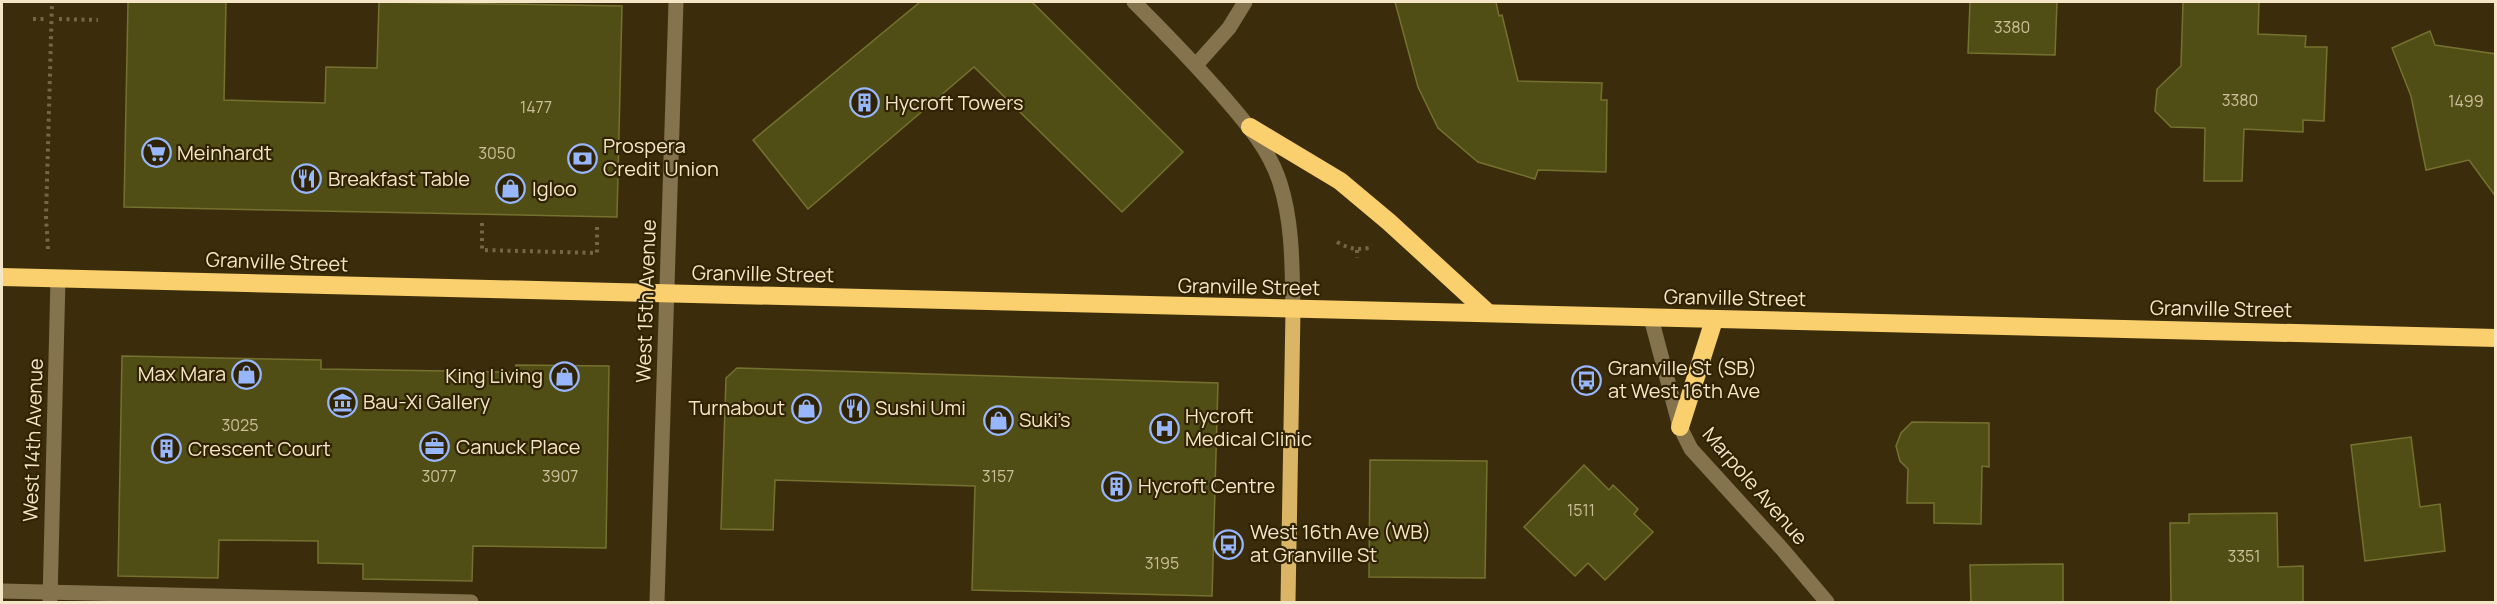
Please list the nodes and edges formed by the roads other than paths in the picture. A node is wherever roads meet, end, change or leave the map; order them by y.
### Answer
1 (676, 2) edge
2 (1134, 2) edge
3 (1245, 2) edge
4 (1196, 65) junction
5 (1250, 127) junction
6 (2, 277) edge
7 (58, 279) junction
8 (668, 294) junction
9 (1293, 310) junction
10 (1486, 312) junction
11 (1651, 318) junction
12 (1714, 320) junction
13 (2496, 339) edge
14 (1680, 427) junction
15 (2, 591) edge
16 (50, 597) edge
17 (348, 601) edge
18 (471, 603) edge
19 (657, 603) edge
20 (1288, 603) edge
21 (1827, 603) edge

1 - 8 street, West 15th Avenue
2 - 4 street
3 - 4 street
4 - 5 street
5 - 9 street
5 - 10 highway
6 - 7 highway, Granville Street
7 - 8 highway, Granville Street
7 - 16 street, West 14th Avenue
8 - 9 highway, Granville Street
8 - 19 street, West 15th Avenue
9 - 10 highway, Granville Street
9 - 20 main road
10 - 11 highway, Granville Street
11 - 12 highway, Granville Street
11 - 14 street, Marpole Avenue
12 - 13 highway, Granville Street
12 - 14 highway
14 - 21 street, Marpole Avenue
15 - 16 street
16 - 17 street
17 - 18 street

